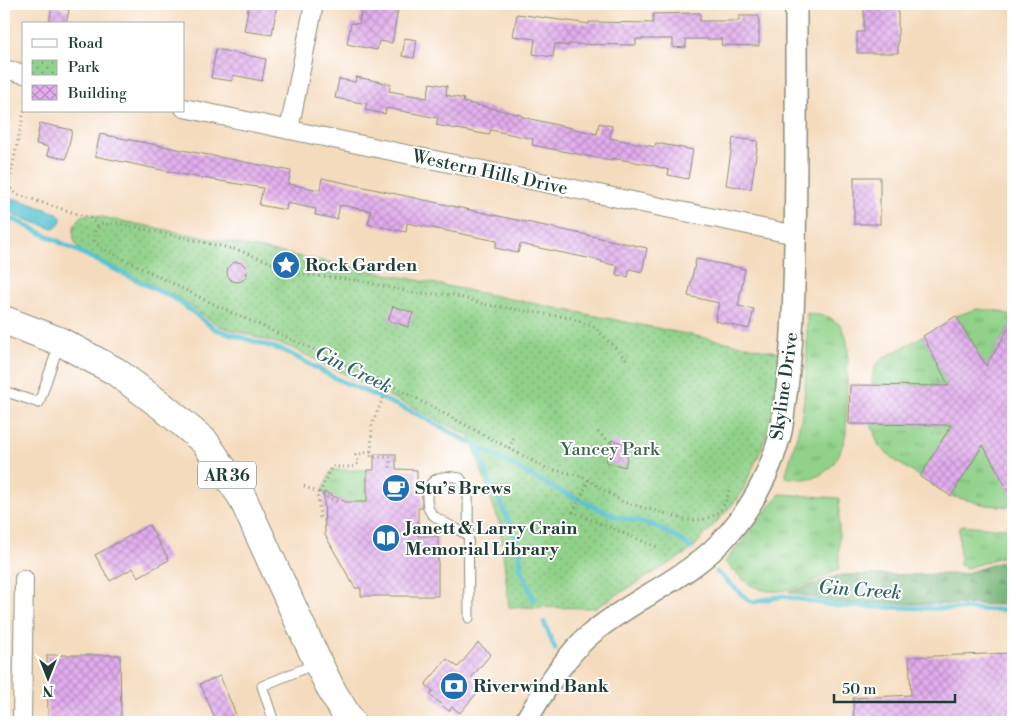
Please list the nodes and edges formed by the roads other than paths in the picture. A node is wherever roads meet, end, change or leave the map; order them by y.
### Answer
1 (314, 4) edge
2 (796, 4) edge
3 (4, 69) edge
4 (22, 74) edge
5 (185, 108) edge
6 (288, 130) junction
7 (796, 235) junction
8 (4, 320) edge
9 (60, 341) junction
10 (4, 391) edge
11 (468, 535) junction
12 (24, 579) dead end
13 (469, 618) dead end
14 (318, 663) junction
15 (22, 722) edge
16 (274, 722) edge
17 (351, 722) edge
18 (525, 722) edge

1 - 6 street
2 - 7 street, Skyline Drive
3 - 4 street
5 - 6 street, Western Hills Drive
6 - 7 street, Western Hills Drive
7 - 18 street, Skyline Drive
8 - 9 main road, AR 36
9 - 10 lane
9 - 14 main road, AR 36
11 - 11 lane
11 - 13 lane
12 - 15 street
14 - 16 lane
14 - 17 main road, AR 36

